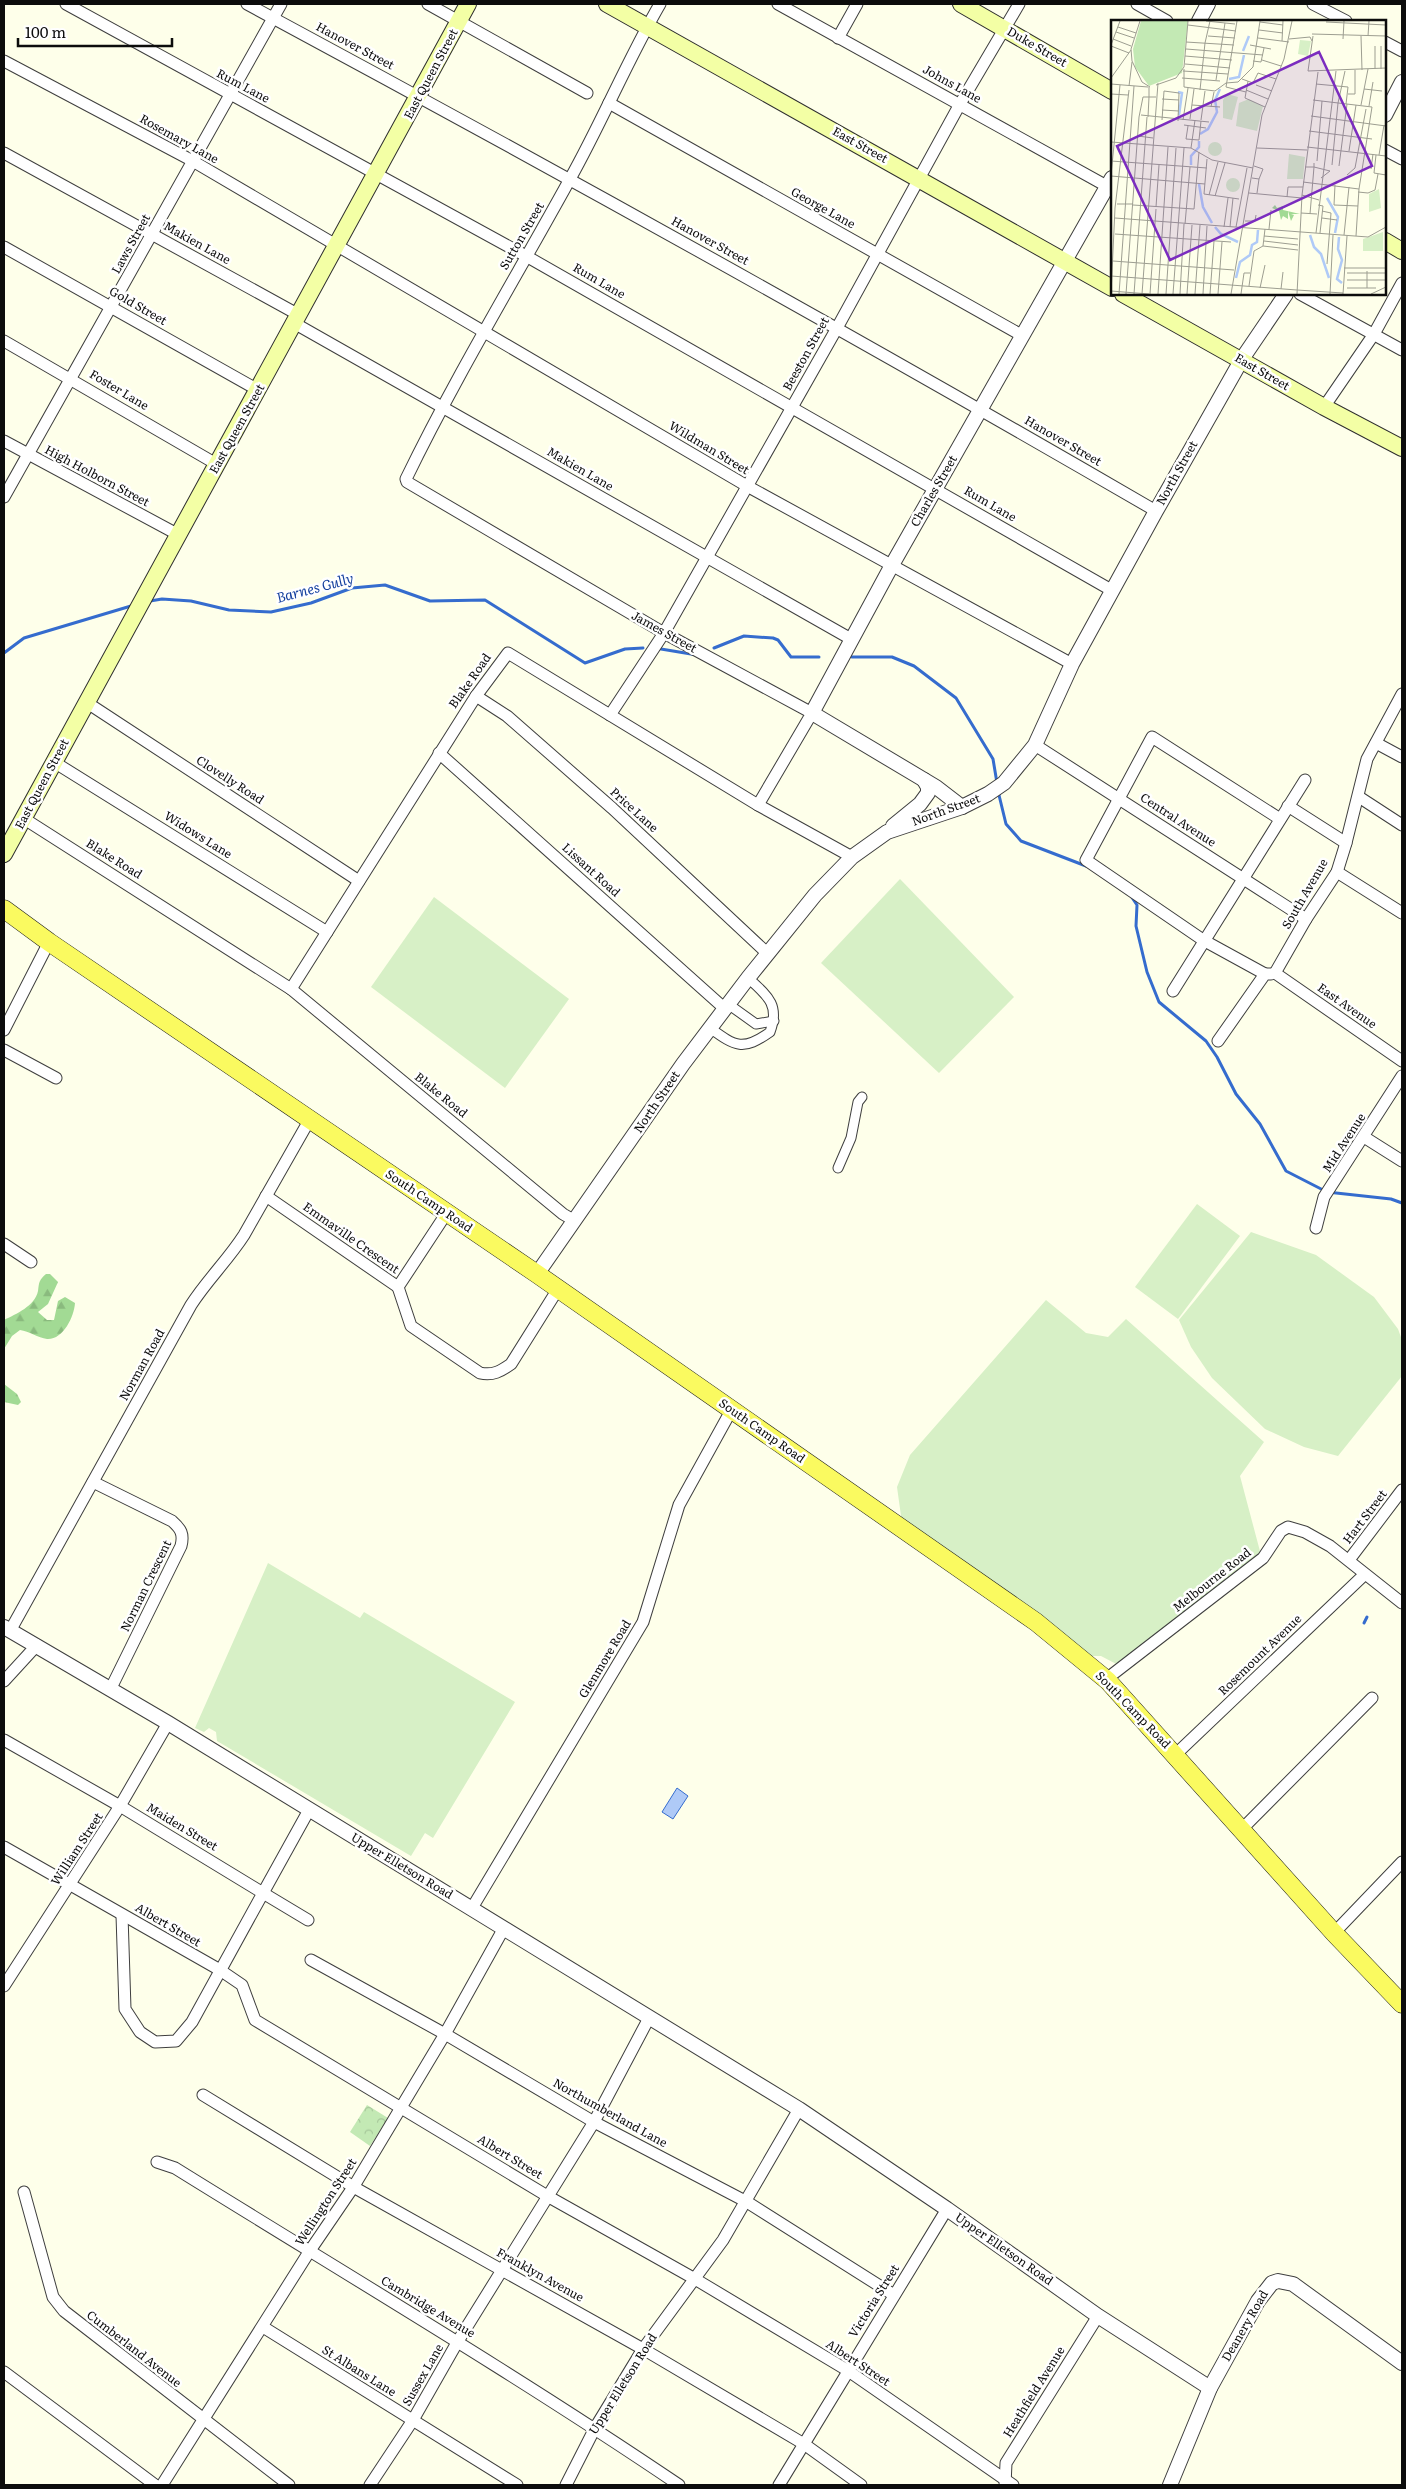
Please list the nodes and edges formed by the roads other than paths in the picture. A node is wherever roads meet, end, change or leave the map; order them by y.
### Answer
1 (66, 4) edge
2 (246, 4) edge
3 (280, 4) edge
4 (428, 4) edge
5 (468, 4) edge
6 (607, 4) edge
7 (660, 4) edge
8 (778, 4) edge
9 (857, 4) edge
10 (961, 4) edge
11 (1019, 4) edge
12 (1137, 4) edge
13 (1208, 4) edge
14 (1313, 4) edge
15 (273, 18) junction
16 (459, 20) junction
17 (1166, 20) edge
18 (1200, 20) edge
19 (1344, 20) edge
20 (647, 26) junction
21 (1005, 28) junction
22 (838, 38) junction
23 (1386, 43) edge
24 (1402, 51) edge
25 (4, 61) edge
26 (1402, 82) edge
27 (1111, 90) edge
28 (587, 92) dead end
29 (229, 95) junction
30 (419, 96) junction
31 (610, 103) junction
32 (960, 104) junction
33 (1386, 113) edge
34 (1386, 151) edge
35 (4, 153) edge
36 (1402, 159) edge
37 (191, 160) junction
38 (377, 173) junction
39 (571, 178) junction
40 (919, 178) junction
41 (1111, 184) edge
42 (152, 234) junction
43 (1386, 242) edge
44 (338, 246) junction
45 (4, 247) edge
46 (1402, 251) edge
47 (878, 254) junction
48 (526, 256) junction
49 (1066, 262) junction
50 (1402, 284) edge
51 (1111, 287) edge
52 (1125, 295) edge
53 (1285, 295) edge
54 (1302, 295) edge
55 (112, 307) junction
56 (297, 319) junction
57 (837, 328) junction
58 (483, 330) junction
59 (1374, 334) junction
60 (1023, 336) junction
61 (4, 341) edge
62 (1402, 350) edge
63 (1242, 360) junction
64 (71, 378) junction
65 (258, 390) junction
66 (442, 406) junction
67 (1324, 407) junction
68 (792, 408) junction
69 (981, 410) junction
70 (4, 441) edge
71 (1402, 448) edge
72 (27, 454) junction
73 (218, 465) junction
74 (406, 480) joint
75 (747, 486) junction
76 (935, 489) junction
77 (4, 497) edge
78 (1156, 512) junction
79 (177, 534) junction
80 (707, 557) junction
81 (892, 565) junction
82 (1113, 590) junction
83 (664, 634) junction
84 (851, 639) junction
85 (1072, 664) junction
86 (1402, 694) edge
87 (476, 696) junction
88 (86, 702) junction
89 (812, 712) junction
90 (610, 714) junction
91 (1376, 743) junction
92 (1035, 745) junction
93 (439, 753) junction
94 (1402, 757) edge
95 (54, 762) junction
96 (924, 780) junction
97 (1305, 780) dead end
98 (1359, 796) junction
99 (1119, 799) junction
100 (758, 805) junction
101 (1288, 806) junction
102 (962, 807) junction
103 (23, 818) junction
104 (1280, 819) junction
105 (1402, 825) edge
106 (887, 832) junction
107 (1346, 843) junction
108 (4, 854) edge
109 (852, 857) junction
110 (1337, 872) junction
111 (1244, 878) junction
112 (359, 881) junction
113 (4, 908) edge
114 (1402, 913) edge
115 (1306, 919) junction
116 (4, 920) edge
117 (327, 932) junction
118 (1203, 940) junction
119 (49, 942) junction
120 (767, 953) junction
121 (1270, 974) junction
122 (748, 978) junction
123 (291, 990) junction
124 (1173, 991) dead end
125 (726, 1006) junction
126 (774, 1021) junction
127 (756, 1024) junction
128 (710, 1028) junction
129 (4, 1030) edge
130 (760, 1039) junction
131 (1218, 1042) dead end
132 (4, 1050) edge
133 (1402, 1061) edge
134 (1402, 1076) edge
135 (56, 1078) dead end
136 (862, 1097) dead end
137 (310, 1120) junction
138 (1364, 1138) junction
139 (1402, 1160) edge
140 (838, 1168) dead end
141 (266, 1196) junction
142 (446, 1214) junction
143 (575, 1221) junction
144 (1316, 1228) dead end
145 (4, 1244) edge
146 (32, 1262) dead end
147 (537, 1274) junction
148 (398, 1288) junction
149 (558, 1289) junction
150 (732, 1410) junction
151 (93, 1482) junction
152 (1402, 1490) edge
153 (1349, 1560) junction
154 (1364, 1575) junction
155 (1402, 1604) edge
156 (7, 1629) edge
157 (37, 1645) junction
158 (4, 1681) edge
159 (1108, 1681) junction
160 (110, 1690) junction
161 (1372, 1698) dead end
162 (168, 1723) junction
163 (4, 1740) edge
164 (1175, 1755) junction
165 (120, 1806) junction
166 (309, 1810) junction
167 (1241, 1830) junction
168 (4, 1847) edge
169 (1402, 1862) edge
170 (70, 1885) junction
171 (263, 1892) junction
172 (472, 1908) junction
173 (122, 1914) junction
174 (308, 1920) dead end
175 (504, 1928) junction
176 (1334, 1933) junction
177 (311, 1960) dead end
178 (220, 1970) junction
179 (4, 1986) edge
180 (1402, 2004) edge
181 (649, 2018) junction
182 (445, 2034) junction
183 (203, 2095) dead end
184 (402, 2107) junction
185 (799, 2109) junction
186 (594, 2122) junction
187 (157, 2162) dead end
188 (354, 2186) junction
189 (24, 2192) dead end
190 (549, 2197) junction
191 (747, 2202) junction
192 (947, 2208) junction
193 (310, 2252) junction
194 (502, 2269) junction
195 (695, 2279) junction
196 (894, 2295) junction
197 (1098, 2316) junction
198 (263, 2327) junction
199 (458, 2341) junction
200 (643, 2348) junction
201 (1402, 2363) edge
202 (847, 2370) junction
203 (4, 2372) edge
204 (1210, 2388) junction
205 (203, 2420) junction
206 (412, 2420) junction
207 (594, 2428) junction
208 (804, 2444) junction
209 (1008, 2484) edge
210 (155, 2485) edge
211 (162, 2485) edge
212 (288, 2485) edge
213 (370, 2485) edge
214 (517, 2485) edge
215 (566, 2485) edge
216 (680, 2485) edge
217 (779, 2485) edge
218 (861, 2485) edge
219 (1170, 2485) edge

1 - 29 street, Rum Lane
2 - 15 street, Hanover Street
3 - 15 street, Laws Street
4 - 16 street
5 - 16 main road, East Queen Street
6 - 20 main road, East Street
7 - 20 street, Sutton Street
8 - 22 street, Johns Lane
9 - 22 street
10 - 21 main road, Duke Street
11 - 21 street, Beeston Street
12 - 17 street
13 - 18 street
14 - 19 street
15 - 29 street, Laws Street
15 - 30 street, Hanover Street
16 - 28 street
16 - 30 main road, East Queen Street
20 - 31 street, Sutton Street
20 - 40 main road, East Street
21 - 27 main road, Duke Street
21 - 32 street, Beeston Street
22 - 32 street, Johns Lane
23 - 24 street
25 - 37 street, Rosemary Lane
26 - 33 street
29 - 37 street, Laws Street
29 - 38 street, Rum Lane
30 - 38 main road, East Queen Street
30 - 39 street, Hanover Street
31 - 39 street, Sutton Street
31 - 47 street, George Lane
32 - 40 street, Beeston Street
32 - 41 street, Johns Lane
34 - 36 street
35 - 42 street, Makien Lane
37 - 42 street, Laws Street
37 - 44 street, Rosemary Lane
38 - 44 main road, East Queen Street
38 - 48 street, Rum Lane
39 - 48 street, Sutton Street
39 - 57 street, Hanover Street
40 - 47 street, Beeston Street
40 - 49 main road, East Street
41 - 49 street, Charles Street
42 - 55 street, Laws Street
42 - 56 street, Makien Lane
43 - 46 main road
44 - 56 main road, East Queen Street
44 - 58 street, Wildman Street
45 - 55 street, Gold Street
47 - 57 street, Beeston Street
47 - 60 street, George Lane
48 - 58 street, Sutton Street
48 - 68 street, Rum Lane
49 - 51 main road, East Street
49 - 60 street, Charles Street
50 - 59 street
52 - 63 main road, East Street
53 - 63 street, North Street
54 - 59 street
55 - 64 street, Laws Street
55 - 65 street, Gold Street
56 - 65 main road, East Queen Street
56 - 66 street, Makien Lane
57 - 68 street, Beeston Street
57 - 69 street, Hanover Street
58 - 66 street, Sutton Street
58 - 75 street, Wildman Street
59 - 62 street
59 - 67 street
60 - 69 street, Charles Street
61 - 64 street, Foster Lane
63 - 67 main road, East Street
63 - 78 street, North Street
64 - 72 street, Laws Street
64 - 73 street, Foster Lane
65 - 73 main road, East Queen Street
66 - 74 street, Sutton Street
66 - 80 street, Makien Lane
67 - 71 main road, East Street
68 - 75 street, Beeston Street
68 - 76 street, Rum Lane
69 - 76 street, Charles Street
69 - 78 street, Hanover Street
70 - 72 street, High Holborn Street
72 - 77 street, Laws Street
72 - 79 street, High Holborn Street
73 - 79 main road, East Queen Street
74 - 83 street, James Street
75 - 80 street, Beeston Street
75 - 81 street, Wildman Street
76 - 81 street, Charles Street
76 - 82 street, Rum Lane
78 - 82 street, North Street
79 - 88 main road, East Queen Street
80 - 83 street, Beeston Street
80 - 84 street, Makien Lane
81 - 84 street, Charles Street
81 - 85 street, Wildman Street
82 - 85 street, North Street
83 - 89 street, James Street
83 - 90 street, Beeston Street
84 - 89 street, Charles Street
85 - 92 street, North Street
86 - 91 street, South Avenue
87 - 90 street, Blake Road
87 - 93 street, Blake Road
87 - 120 street, Price Lane
88 - 95 main road, East Queen Street
88 - 112 street, Clovelly Road
89 - 96 street, James Street
89 - 100 street, Charles Street
90 - 100 street, Blake Road
91 - 94 street
91 - 98 street, South Avenue
92 - 99 street, Central Avenue
92 - 102 street, North Street
93 - 112 street, Blake Road
93 - 125 street, Lissant Road
95 - 103 main road, East Queen Street
95 - 117 street, Widows Lane
96 - 102 street, James Street
96 - 106 street
97 - 101 street
98 - 105 street
98 - 107 street, South Avenue
99 - 104 street
99 - 111 street, Central Avenue
99 - 118 street, East Avenue
100 - 109 street, Blake Road
101 - 104 street
101 - 107 street
102 - 106 street, North Street
103 - 108 main road, East Queen Street
103 - 123 street, Blake Road
104 - 111 street
106 - 109 street, North Street
107 - 110 street, South Avenue
109 - 120 street, North Street
110 - 114 street
110 - 115 street, South Avenue
111 - 115 street, Central Avenue
111 - 118 street
112 - 117 street, Blake Road
113 - 119 main road, South Camp Road
115 - 121 street, South Avenue
116 - 119 main road, South Camp Road
117 - 123 street, Blake Road
118 - 121 street, East Avenue
118 - 124 street
119 - 129 street
119 - 137 main road, South Camp Road
120 - 122 street, North Street
121 - 131 street, South Avenue
121 - 133 street, East Avenue
122 - 125 street, North Street
122 - 126 street
123 - 143 street, Blake Road
125 - 127 street
125 - 128 street, North Street
126 - 127 street
126 - 130 street
127 - 130 street
128 - 130 street
128 - 143 street, North Street
132 - 135 street
134 - 138 street, Mid Avenue
136 - 140 street
137 - 141 street, Norman Road
137 - 142 main road, South Camp Road
138 - 139 street
138 - 144 street, Mid Avenue
141 - 148 street, Emmaville Crescent
141 - 151 street, Norman Road
142 - 147 main road, South Camp Road
142 - 148 street, Emmaville Crescent
143 - 147 street, North Street
145 - 146 street
147 - 149 main road, South Camp Road
148 - 149 street
149 - 150 main road, South Camp Road
150 - 159 main road, South Camp Road
150 - 172 street, Glenmore Road
151 - 156 street, Norman Road
151 - 160 street, Norman Crescent
152 - 153 street, Hart Street
153 - 154 street, Melbourne Road
153 - 159 street, Melbourne Road
154 - 155 street, Melbourne Road
154 - 164 street, Rosemount Avenue
156 - 157 street, Upper Elletson Road
157 - 158 street
157 - 160 street, Upper Elletson Road
159 - 164 main road, South Camp Road
160 - 162 street, Upper Elletson Road
161 - 167 street
162 - 165 street, William Street
162 - 166 street, Upper Elletson Road
163 - 165 street, Maiden Street
164 - 167 main road, South Camp Road
165 - 170 street, William Street
165 - 171 street, Maiden Street
166 - 171 street
166 - 172 street, Upper Elletson Road
167 - 176 main road, South Camp Road
168 - 170 street, Albert Street
169 - 176 street
170 - 173 street, Albert Street
170 - 179 street, William Street
171 - 174 street, Maiden Street
171 - 178 street
172 - 175 street, Upper Elletson Road
173 - 178 street, Albert Street
173 - 178 street
175 - 181 street, Upper Elletson Road
175 - 182 street, Wellington Street
176 - 180 main road, South Camp Road
177 - 182 street, Northumberland Lane
178 - 184 street, Albert Street
181 - 185 street, Upper Elletson Road
181 - 186 street, Sussex Lane
182 - 184 street, Wellington Street
182 - 186 street, Northumberland Lane
183 - 188 street, Franklyn Avenue
184 - 188 street, Wellington Street
184 - 190 street, Albert Street
185 - 191 street, Upper Elletson Road
185 - 192 street, Upper Elletson Road
186 - 190 street, Sussex Lane
186 - 191 street, Northumberland Lane
187 - 193 street, Cambridge Avenue
188 - 193 street, Wellington Street
188 - 194 street, Franklyn Avenue
189 - 205 street, Cumberland Avenue
190 - 194 street, Sussex Lane
190 - 195 street, Albert Street
191 - 195 street, Upper Elletson Road
191 - 196 street, Northumberland Lane
192 - 196 street, Victoria Street
192 - 197 street, Upper Elletson Road
193 - 198 street, Wellington Street
193 - 199 street, Cambridge Avenue
194 - 199 street, Sussex Lane
194 - 200 street, Franklyn Avenue
195 - 200 street, Upper Elletson Road
195 - 202 street, Albert Street
196 - 202 street, Victoria Street
197 - 204 street, Upper Elletson Road
197 - 209 street, Heathfield Avenue
198 - 205 street, Wellington Street
198 - 206 street, St Albans Lane
199 - 206 street, Sussex Lane
199 - 207 street, Cambridge Avenue
200 - 207 street, Upper Elletson Road
200 - 208 street, Franklyn Avenue
201 - 204 street, Deanery Road
202 - 208 street, Victoria Street
202 - 209 street, Albert Street
203 - 210 street
204 - 219 street, Deanery Road
205 - 211 street, Wellington Street
205 - 212 street, Cumberland Avenue
206 - 213 street, Sussex Lane
206 - 214 street, St Albans Lane
207 - 215 street, Upper Elletson Road
207 - 216 street, Cambridge Avenue
208 - 217 street, Victoria Street
208 - 218 street, Franklyn Avenue

